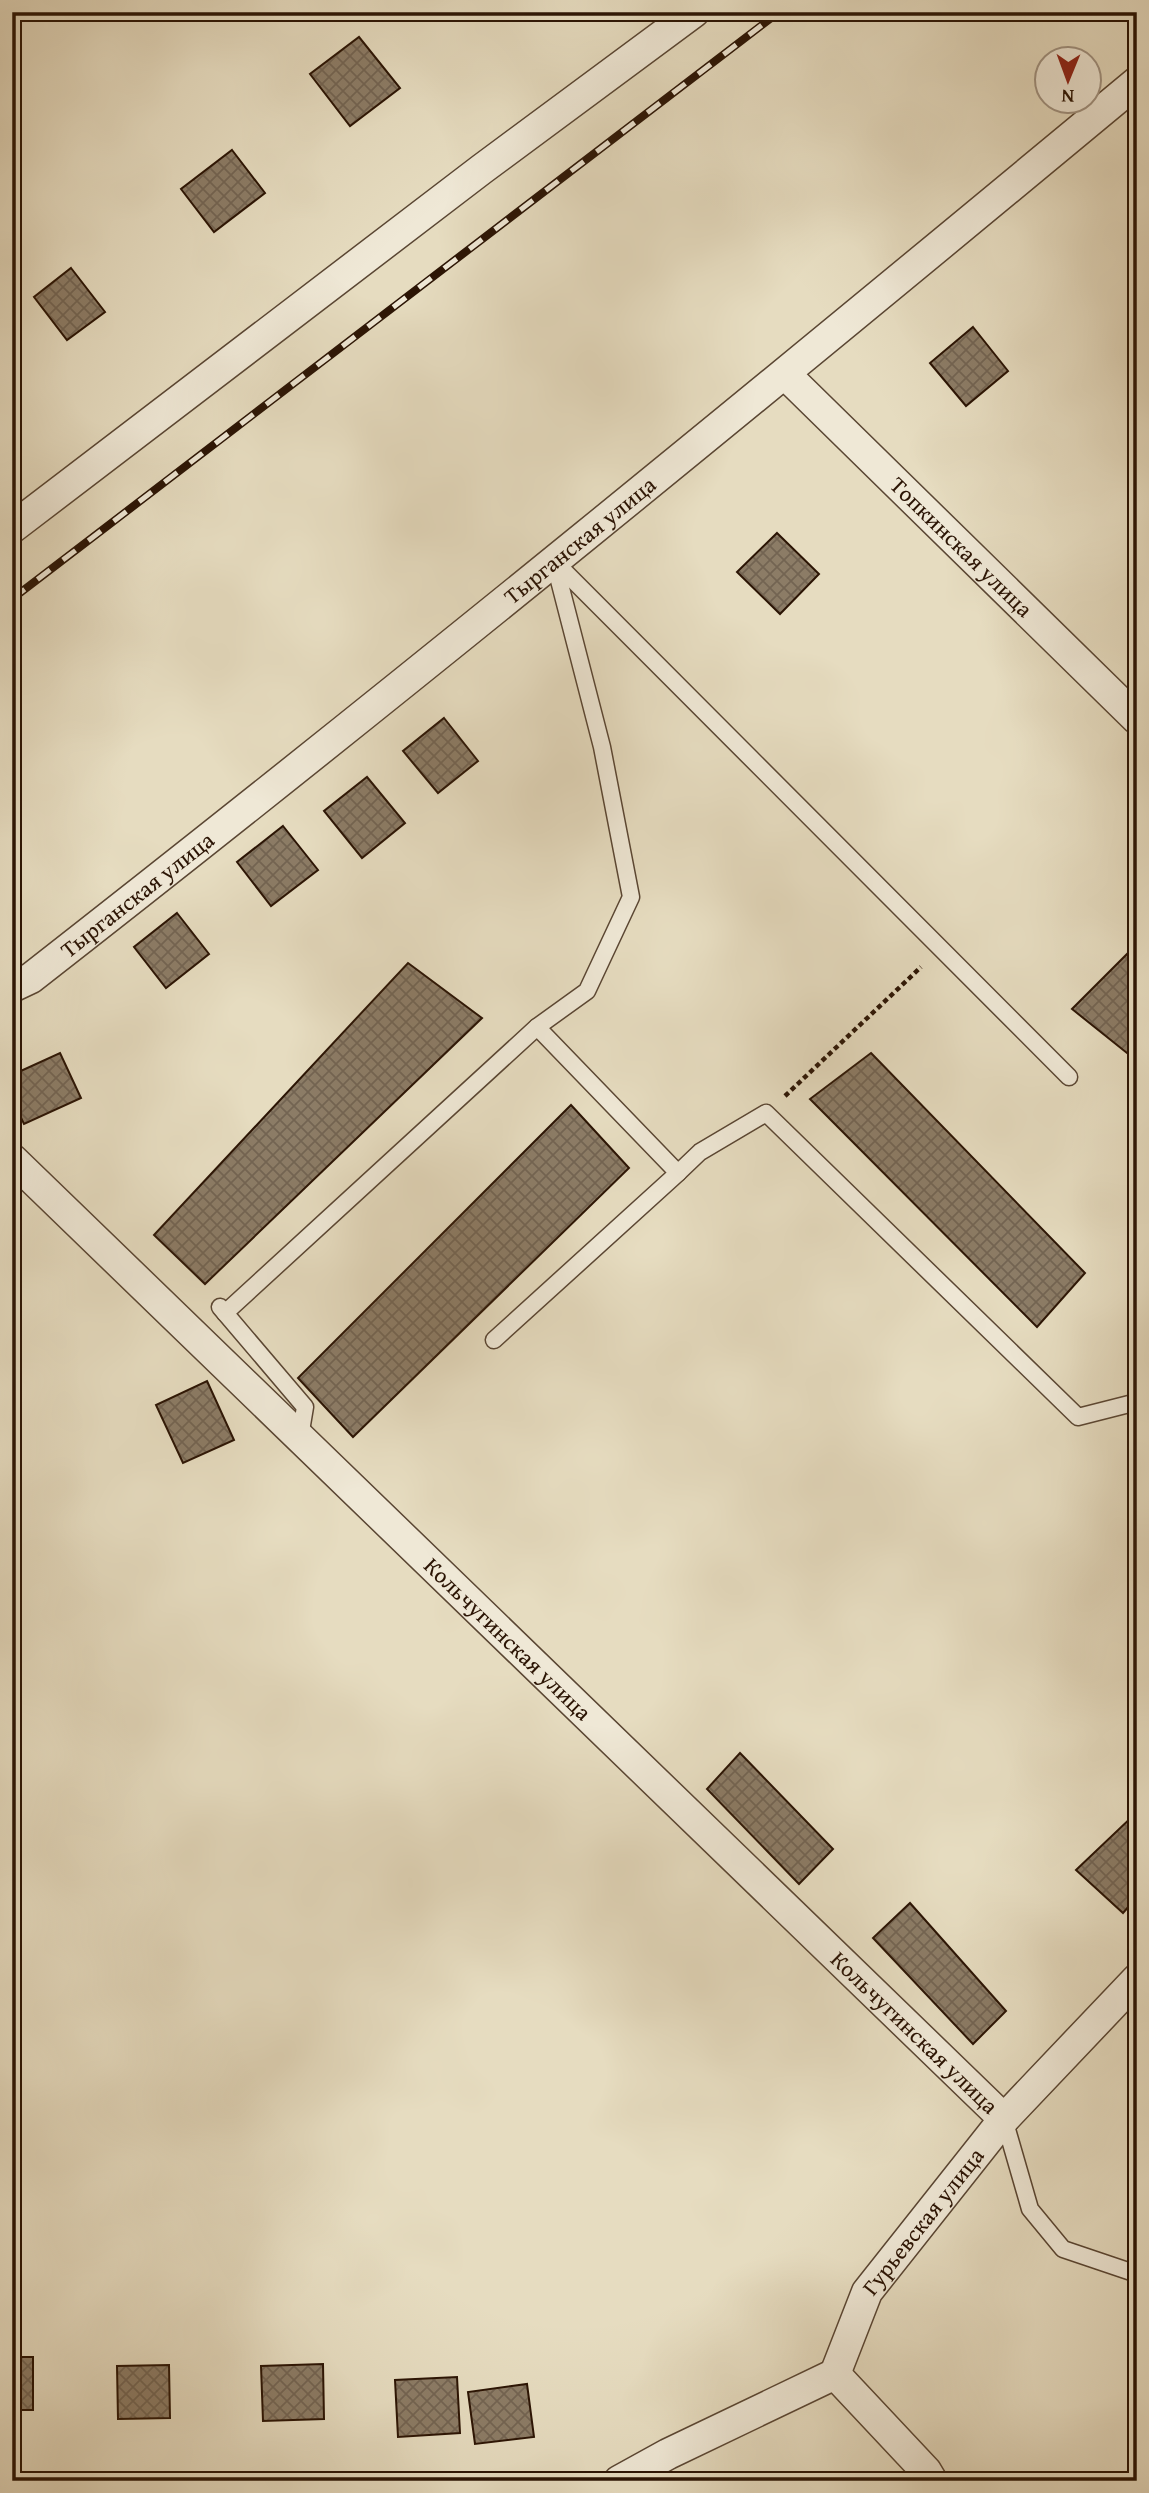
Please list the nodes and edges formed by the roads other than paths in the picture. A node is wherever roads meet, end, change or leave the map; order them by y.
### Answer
1 (694, 12) edge
2 (1137, 82) edge
3 (785, 374) junction
4 (12, 528) edge
5 (554, 561) junction
6 (1137, 719) edge
7 (12, 986) edge
8 (537, 1027) junction
9 (1069, 1076) dead end
10 (12, 1158) edge
11 (678, 1173) junction
12 (494, 1340) dead end
13 (1137, 1402) edge
14 (300, 1437) junction
15 (1137, 1979) edge
16 (1004, 2119) junction
17 (1137, 2274) edge
18 (835, 2374) junction
19 (619, 2481) edge
20 (932, 2481) edge

1 - 4 street
2 - 3 street, Тырганская улица
3 - 5 street, Тырганская улица
3 - 6 street, Топкинская улица
5 - 7 street, Тырганская улица
5 - 8 lane
5 - 9 lane
8 - 11 lane
8 - 14 lane
10 - 14 street, Кольчугинская улица
11 - 12 lane
11 - 13 lane
14 - 16 street, Кольчугинская улица
15 - 16 street, Гурьевская улица
16 - 17 lane
16 - 18 street, Гурьевская улица
18 - 19 street
18 - 20 street

